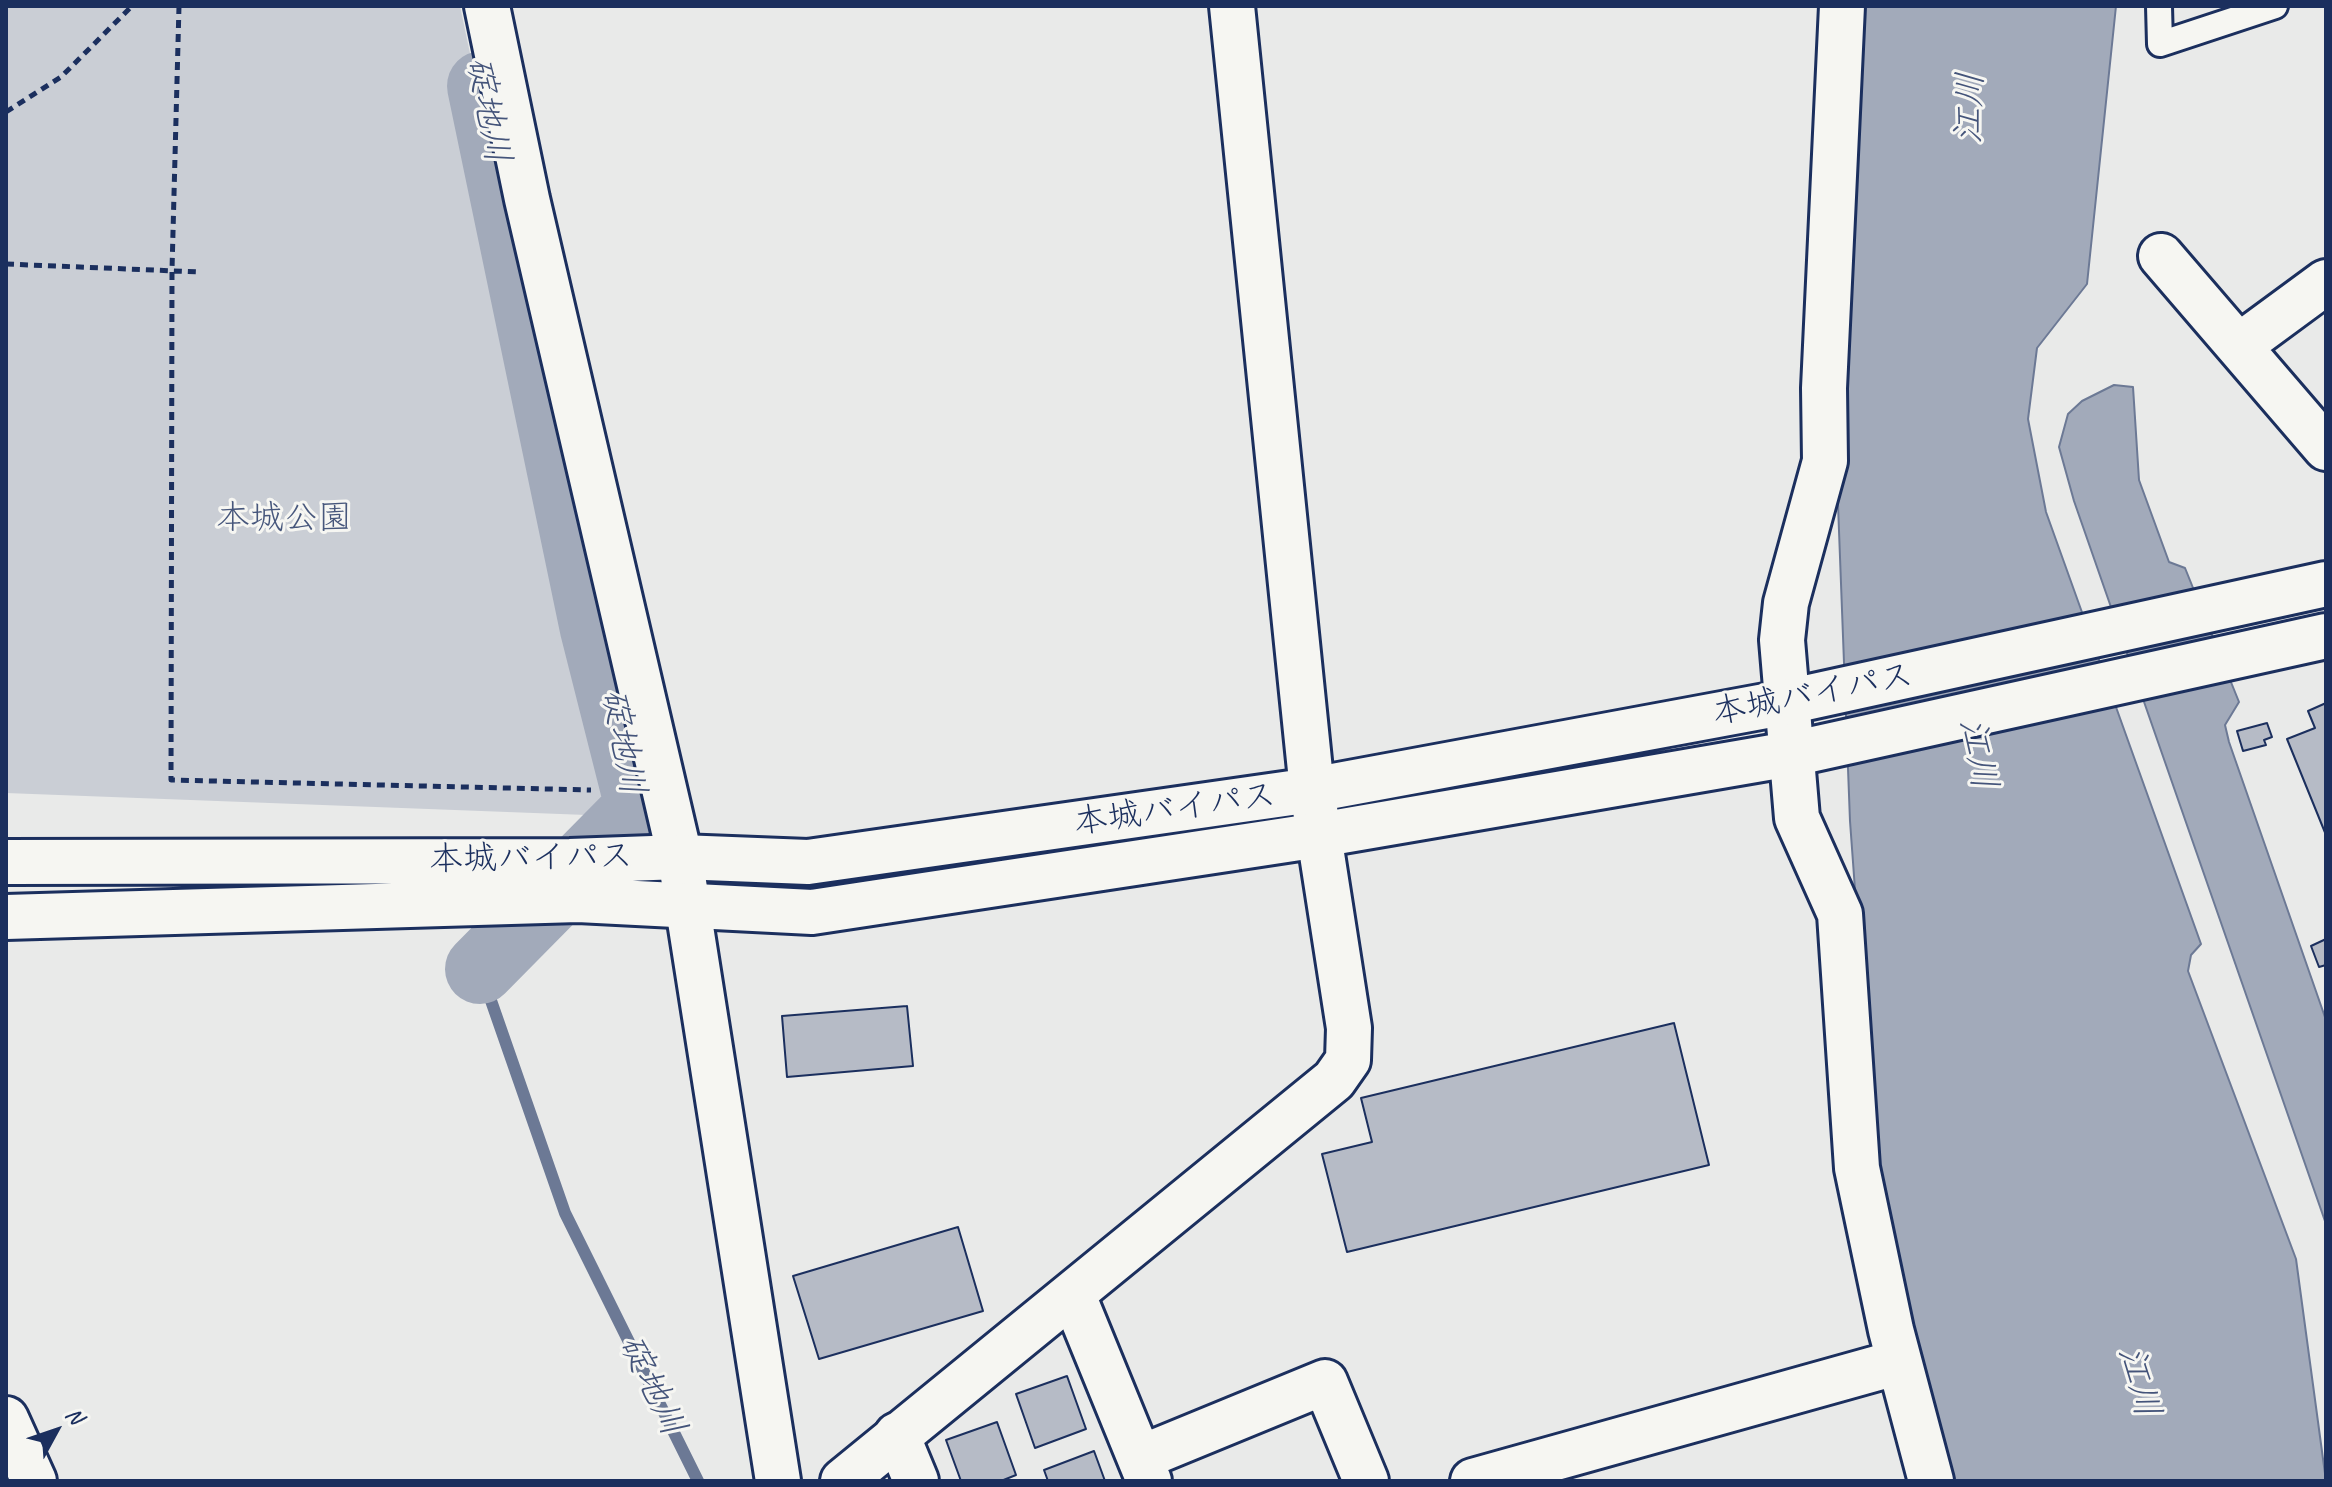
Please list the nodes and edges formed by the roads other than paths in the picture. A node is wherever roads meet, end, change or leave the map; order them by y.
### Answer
1 (487, 6) edge
2 (1232, 6) edge
3 (1842, 6) edge
4 (2159, 6) edge
5 (2275, 6) edge
6 (2161, 256) dead end
7 (2326, 282) edge
8 (2239, 346) junction
9 (2326, 448) edge
10 (2326, 584) edge
11 (2326, 636) edge
12 (1787, 702) junction
13 (1794, 754) junction
14 (1312, 790) junction
15 (1319, 835) junction
16 (680, 857) junction
17 (6, 862) edge
18 (497, 882) junction
19 (686, 906) junction
20 (6, 917) edge
21 (1073, 1295) junction
22 (1899, 1362) junction
23 (6, 1419) edge
24 (897, 1435) junction
25 (1145, 1469) edge
26 (34, 1481) edge
27 (778, 1481) edge
28 (843, 1481) edge
29 (916, 1481) edge
30 (1366, 1481) edge
31 (1473, 1481) edge
32 (1931, 1481) edge

1 - 16 main road
2 - 14 main road
3 - 12 main road
4 - 5 lane
6 - 8 main road
7 - 8 main road
8 - 9 main road
10 - 12 main road, 本城バイパス
11 - 13 main road, 本城バイパス
12 - 13 main road
12 - 14 main road, 本城バイパス
13 - 15 main road, 本城バイパス
13 - 22 main road
14 - 15 main road
14 - 16 main road, 本城バイパス
15 - 19 main road, 本城バイパス
15 - 21 main road
16 - 18 main road, 本城バイパス
16 - 19 main road
17 - 18 main road, 本城バイパス
18 - 19 main road, 本城バイパス
18 - 20 main road, 本城バイパス
19 - 27 main road
21 - 24 main road
21 - 25 main road
22 - 31 main road
22 - 32 main road
23 - 26 main road
24 - 28 main road
24 - 29 main road
25 - 30 main road

